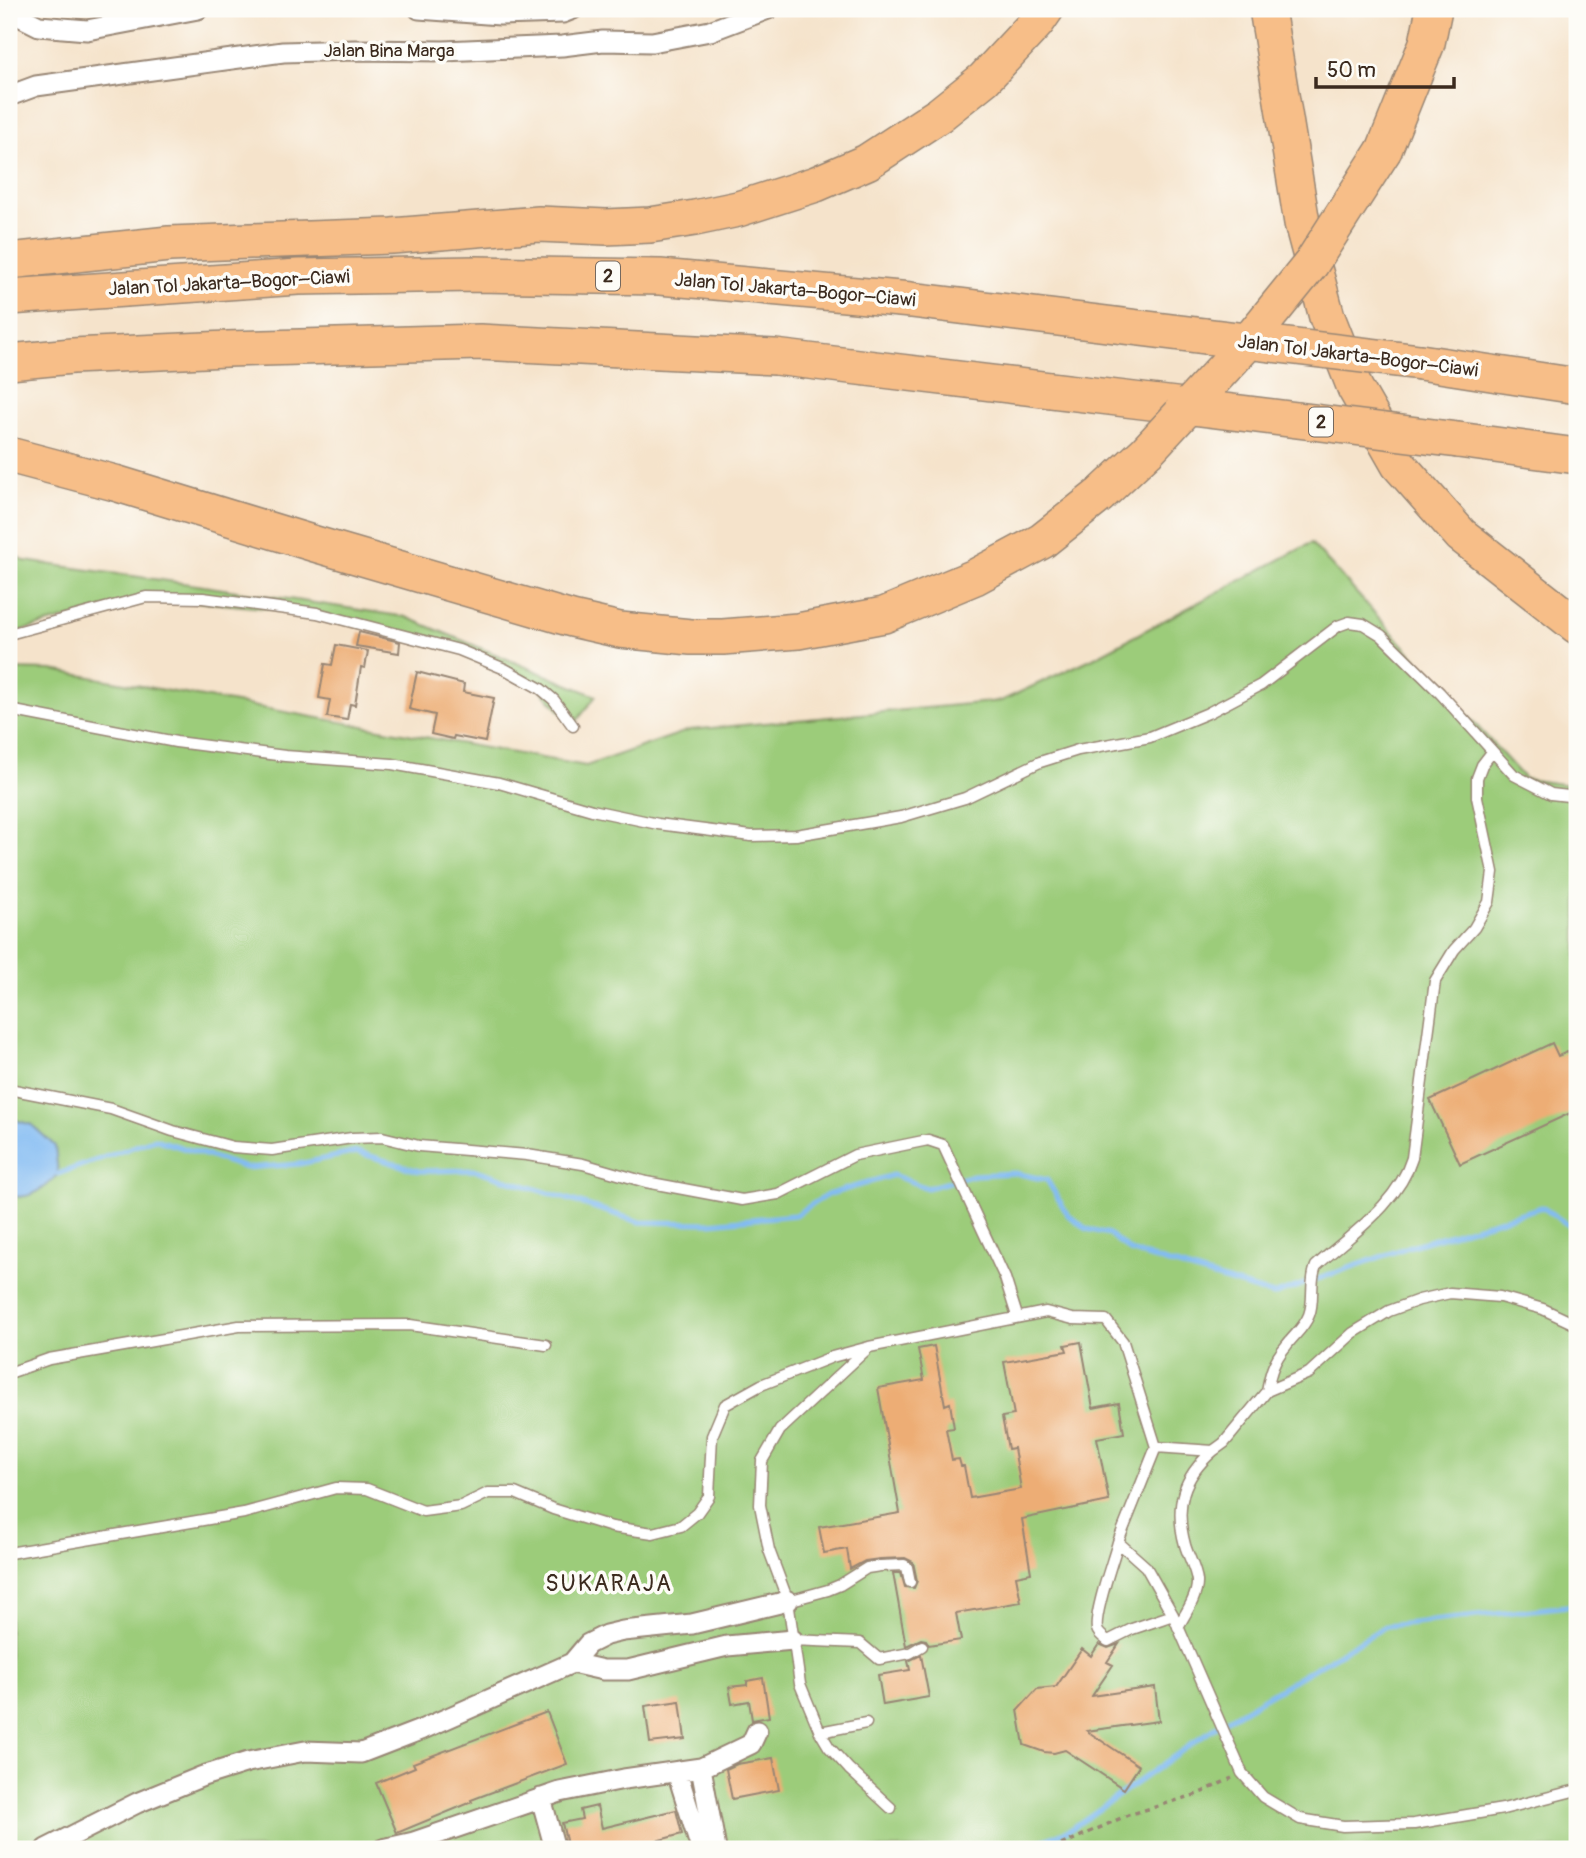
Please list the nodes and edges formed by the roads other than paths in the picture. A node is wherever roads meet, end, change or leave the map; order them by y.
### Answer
1 (198, 9) edge
2 (419, 9) edge
3 (573, 9) edge
4 (768, 9) edge
5 (1046, 9) edge
6 (1267, 9) edge
7 (1434, 9) edge
8 (9, 11) edge
9 (499, 12) edge
10 (9, 96) edge
11 (9, 261) edge
12 (9, 297) edge
13 (9, 362) edge
14 (1577, 386) edge
15 (9, 455) edge
16 (1577, 456) edge
17 (1577, 626) edge
18 (9, 634) edge
19 (9, 710) edge
20 (573, 726) dead end
21 (1492, 752) junction
22 (1577, 797) edge
23 (9, 1089) edge
24 (1017, 1316) junction
25 (1577, 1325) edge
26 (546, 1345) dead end
27 (869, 1347) junction
28 (9, 1373) edge
29 (1267, 1391) junction
30 (1156, 1447) junction
31 (1213, 1451) junction
32 (1118, 1542) junction
33 (9, 1553) edge
34 (910, 1582) dead end
35 (788, 1601) junction
36 (1173, 1615) junction
37 (1178, 1627) junction
38 (793, 1640) junction
39 (922, 1646) dead end
40 (572, 1662) junction
41 (866, 1723) dead end
42 (757, 1731) dead end
43 (820, 1732) junction
44 (701, 1768) junction
45 (677, 1772) junction
46 (1577, 1790) edge
47 (541, 1798) junction
48 (891, 1808) dead end
49 (75, 1842) edge
50 (415, 1846) edge
51 (46, 1849) edge
52 (383, 1849) edge
53 (555, 1849) edge
54 (701, 1849) edge
55 (716, 1849) edge

1 - 8 street
2 - 9 street
3 - 9 street
4 - 10 street, Jalan Bina Marga
5 - 11 highway
6 - 17 highway
7 - 15 highway, bridge
12 - 14 highway, Jalan Tol Jakarta–Bogor–Ciawi / 2, bridge
13 - 16 highway, 2, bridge
18 - 20 lane
19 - 21 lane
21 - 22 lane
21 - 29 lane
23 - 24 lane
24 - 27 lane
24 - 30 lane
25 - 29 lane
26 - 28 lane
27 - 33 lane
27 - 35 lane
29 - 31 lane
30 - 31 lane
30 - 32 lane
31 - 37 lane
32 - 36 lane
32 - 36 lane
34 - 35 lane
35 - 38 lane
35 - 40 street
36 - 37 lane
37 - 46 lane
38 - 39 lane
38 - 40 street
38 - 43 lane
40 - 49 street
41 - 43 lane
42 - 44 street
43 - 48 lane
44 - 45 street
44 - 55 street
45 - 47 street
45 - 54 street
47 - 50 street
47 - 53 street
49 - 51 street
50 - 52 street

